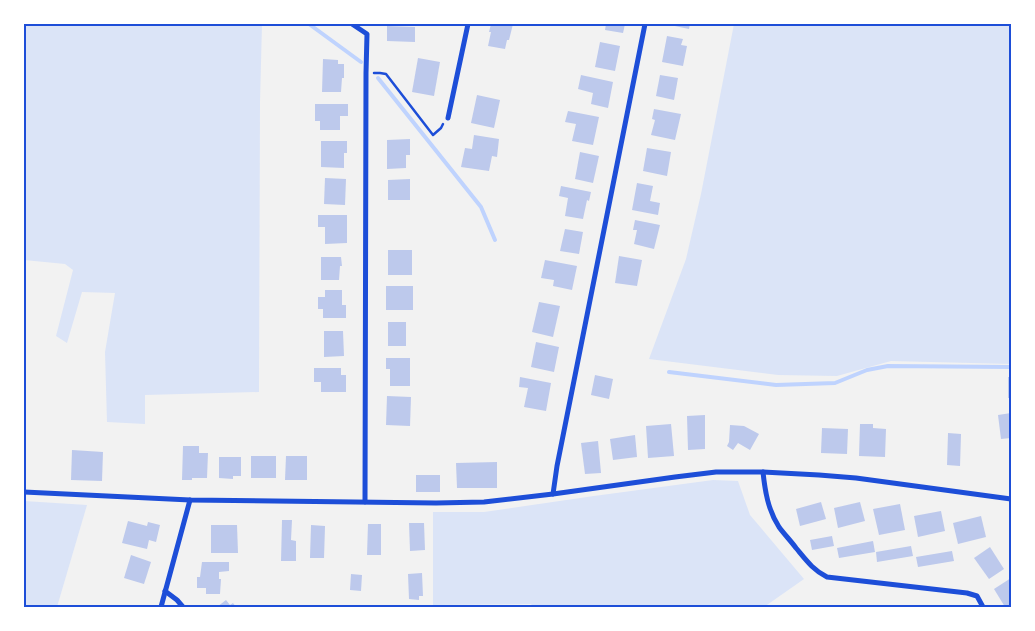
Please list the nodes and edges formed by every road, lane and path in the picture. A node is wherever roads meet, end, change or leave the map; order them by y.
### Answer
1 (352, 24) edge
2 (468, 24) edge
3 (645, 24) edge
4 (366, 73) junction
5 (448, 118) joint
6 (762, 472) junction
7 (24, 492) edge
8 (553, 494) junction
9 (1011, 499) edge
10 (190, 500) junction
11 (365, 502) junction
12 (165, 591) junction
13 (161, 607) edge
14 (183, 607) edge
15 (983, 607) edge

1 - 4 street
2 - 5 street
3 - 8 street
4 - 5 path
4 - 11 street
6 - 8 street
6 - 9 street
6 - 15 street
7 - 10 street
8 - 11 street
10 - 11 street
10 - 12 street
12 - 13 street
12 - 14 street

